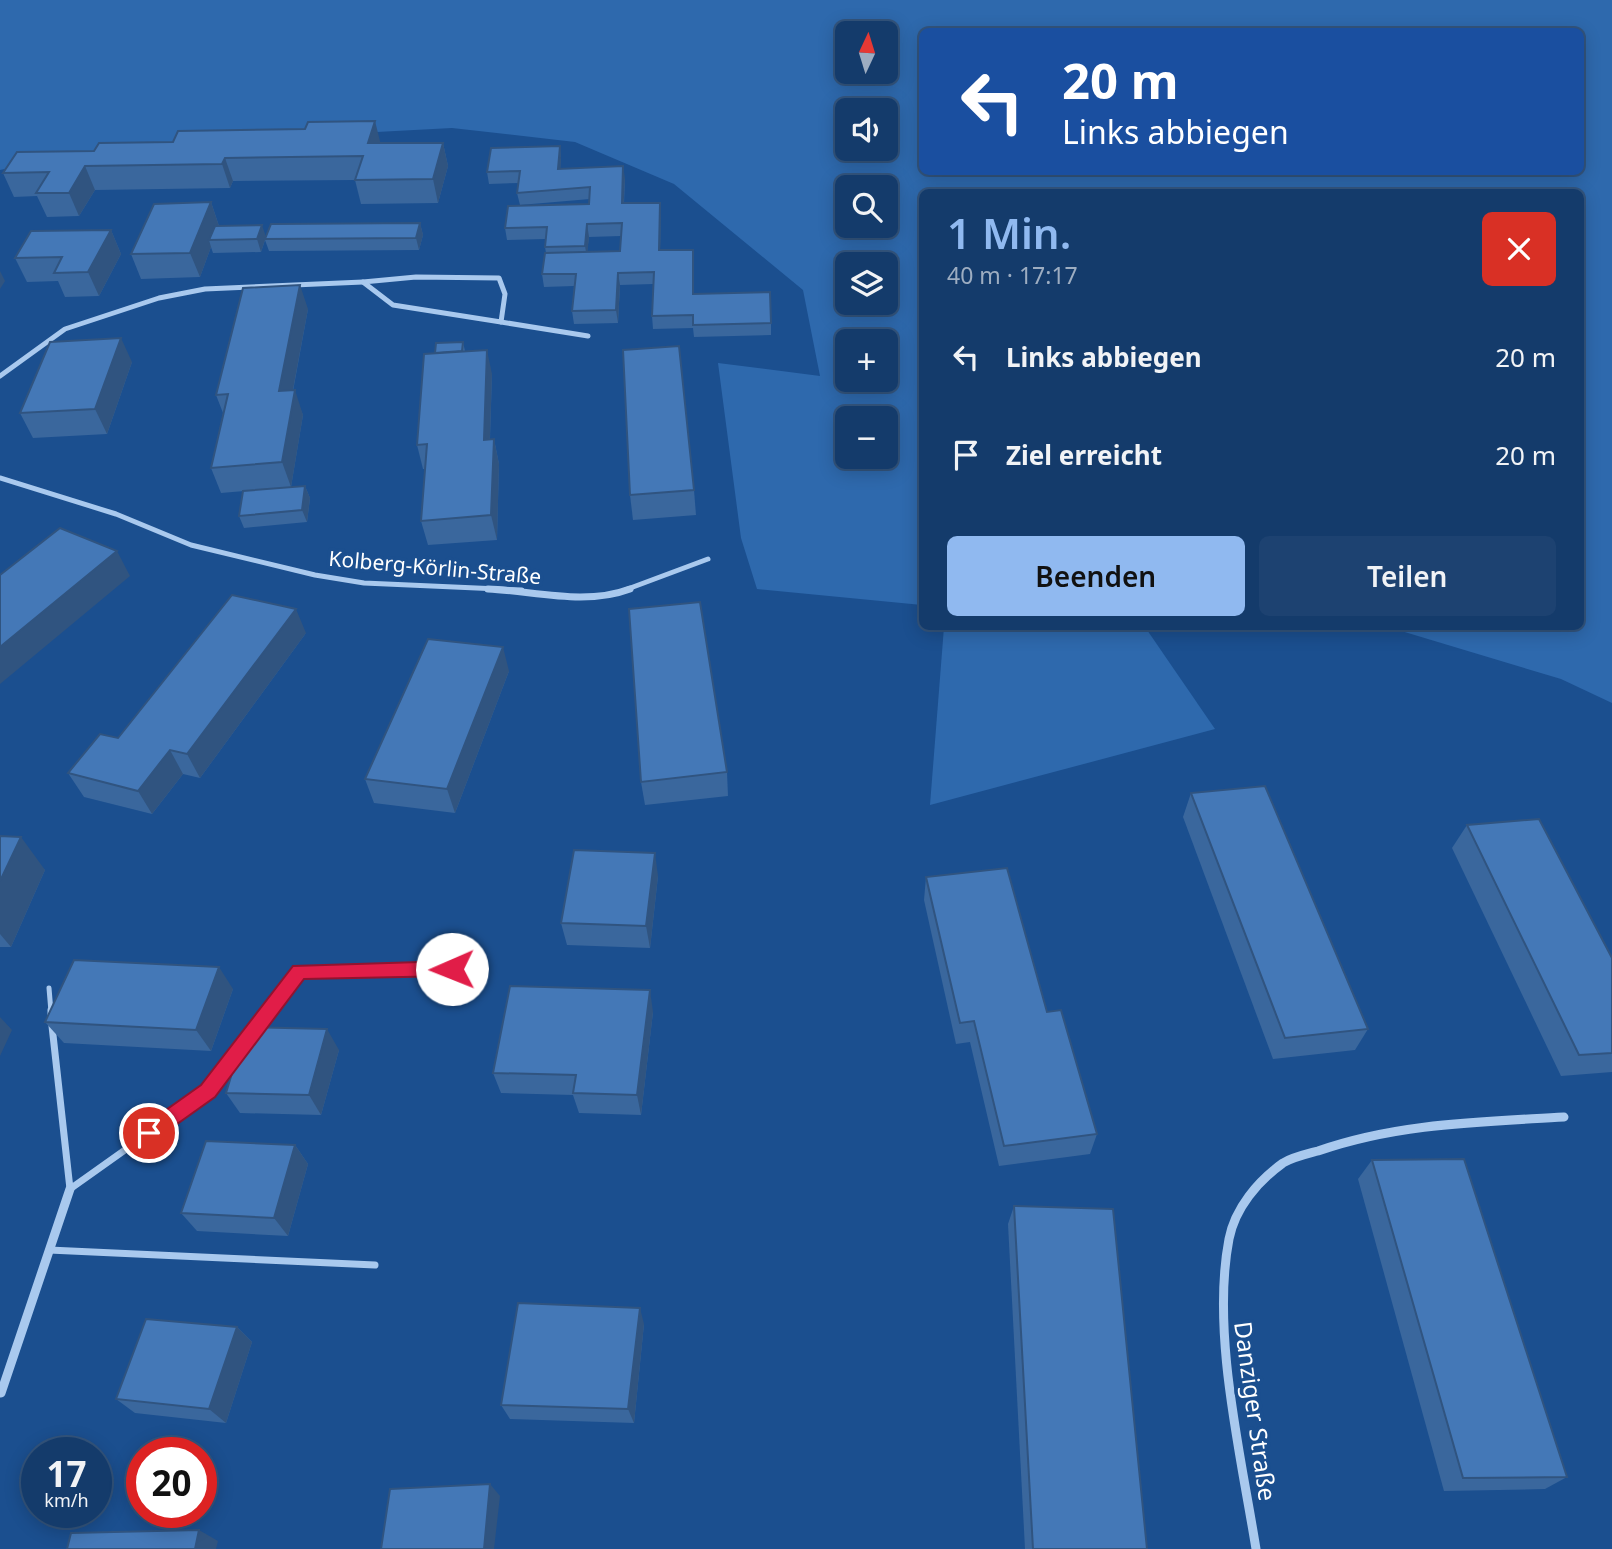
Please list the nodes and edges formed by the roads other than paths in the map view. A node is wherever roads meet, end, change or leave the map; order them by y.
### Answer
1 (363, 282) junction
2 (500, 322) junction
3 (588, 335) dead end
4 (0, 376) edge
5 (0, 478) edge
6 (708, 559) dead end
7 (477, 968) dead end
8 (48, 988) dead end
9 (1564, 1117) dead end
10 (70, 1189) junction
11 (49, 1250) junction
12 (375, 1265) dead end
13 (0, 1394) edge
14 (1256, 1549) edge

1 - 2 street
1 - 2 street
1 - 4 street
2 - 3 street
5 - 6 street, Kolberg-Körlin-Straße
7 - 10 lane
8 - 10 lane
9 - 14 street, Danziger Straße
10 - 11 street
11 - 12 lane
11 - 13 street

